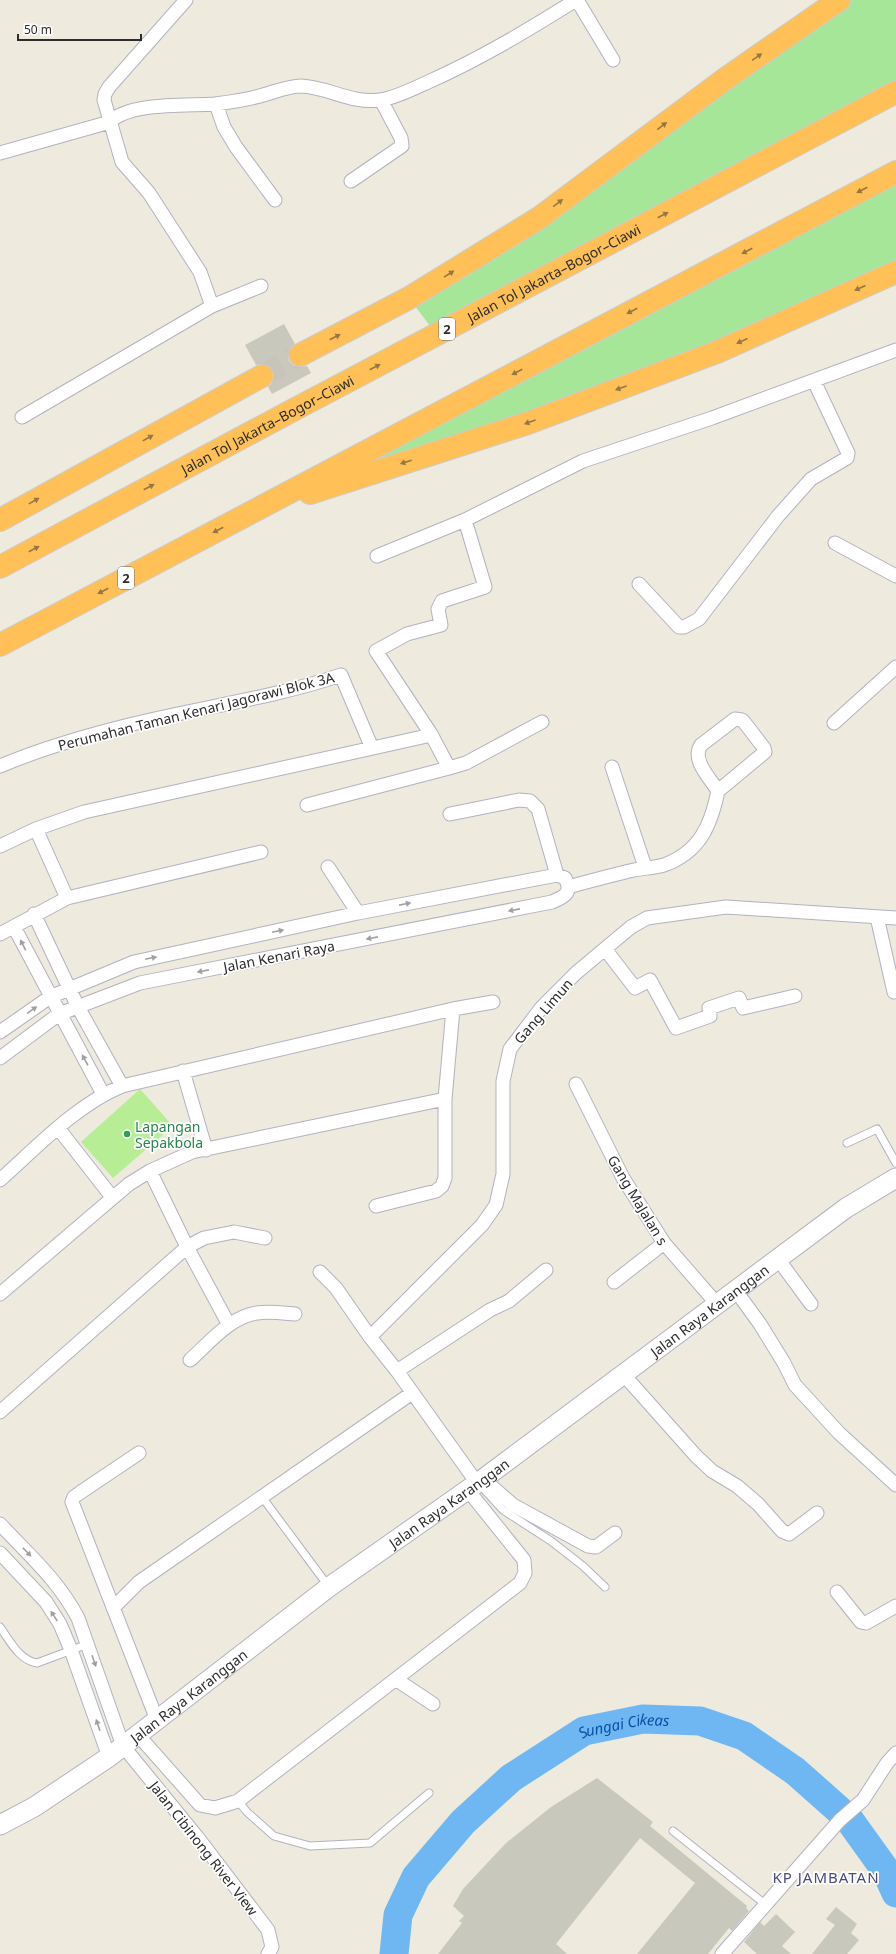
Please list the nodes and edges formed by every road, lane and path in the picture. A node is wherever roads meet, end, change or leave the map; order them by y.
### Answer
1 (186, 0) edge
2 (577, 0) edge
3 (839, 0) edge
4 (613, 60) dead end
5 (896, 92) edge
6 (381, 100) junction
7 (216, 104) junction
8 (110, 122) junction
9 (0, 153) edge
10 (896, 172) edge
11 (351, 180) dead end
12 (275, 200) dead end
13 (896, 272) edge
14 (261, 286) dead end
15 (212, 306) junction
16 (896, 350) edge
17 (300, 354) tunnel mouth
18 (262, 376) tunnel mouth
19 (814, 380) junction
20 (22, 417) dead end
21 (252, 512) junction
22 (0, 520) edge
23 (466, 520) junction
24 (835, 543) dead end
25 (377, 556) dead end
26 (0, 567) edge
27 (896, 576) edge
28 (639, 584) dead end
29 (0, 645) edge
30 (896, 667) edge
31 (542, 722) dead end
32 (834, 724) dead end
33 (427, 736) dead end
34 (372, 748) junction
35 (0, 766) edge
36 (612, 767) dead end
37 (450, 768) junction
38 (718, 790) junction
39 (307, 805) dead end
40 (450, 814) dead end
41 (36, 829) junction
42 (0, 846) edge
43 (261, 852) dead end
44 (328, 867) dead end
45 (645, 867) junction
46 (557, 875) junction
47 (568, 887) junction
48 (67, 898) junction
49 (358, 913) junction
50 (34, 914) junction
51 (877, 917) junction
52 (896, 918) edge
53 (14, 927) junction
54 (0, 934) edge
55 (605, 949) junction
56 (69, 988) junction
57 (896, 991) edge
58 (795, 996) dead end
59 (50, 997) junction
60 (493, 1002) dead end
61 (78, 1007) junction
62 (453, 1009) junction
63 (59, 1014) junction
64 (0, 1032) edge
65 (0, 1058) edge
66 (184, 1071) junction
67 (576, 1084) dead end
68 (122, 1086) junction
69 (104, 1094) junction
70 (445, 1099) junction
71 (58, 1128) junction
72 (847, 1143) dead end
73 (206, 1150) junction
74 (896, 1163) edge
75 (150, 1171) junction
76 (896, 1178) edge
77 (0, 1180) edge
78 (112, 1197) junction
79 (376, 1206) dead end
80 (265, 1238) dead end
81 (664, 1243) junction
82 (187, 1247) junction
83 (778, 1259) junction
84 (546, 1270) dead end
85 (320, 1272) dead end
86 (614, 1282) dead end
87 (736, 1291) junction
88 (0, 1294) edge
89 (717, 1304) junction
90 (811, 1304) dead end
91 (295, 1314) dead end
92 (229, 1325) junction
93 (370, 1337) junction
94 (190, 1360) dead end
95 (397, 1371) junction
96 (623, 1374) junction
97 (412, 1393) junction
98 (0, 1412) edge
99 (139, 1453) dead end
100 (476, 1483) junction
101 (896, 1485) edge
102 (262, 1497) junction
103 (817, 1513) dead end
104 (0, 1524) edge
105 (615, 1532) dead end
106 (0, 1553) edge
107 (329, 1587) junction
108 (605, 1587) dead end
109 (837, 1592) dead end
110 (896, 1606) edge
111 (113, 1608) junction
112 (0, 1627) edge
113 (88, 1644) junction
114 (71, 1650) junction
115 (397, 1680) junction
116 (433, 1704) dead end
117 (157, 1720) junction
118 (123, 1746) junction
119 (896, 1753) edge
120 (429, 1793) dead end
121 (238, 1801) junction
122 (0, 1825) edge
123 (673, 1830) dead end
124 (765, 1904) junction
125 (268, 1954) edge
126 (722, 1954) edge

1 - 8 street
2 - 4 street
2 - 6 street
17 -> 3 highway
26 -> 5 highway, Jalan Tol Jakarta–Bogor–Ciawi / 2
6 - 7 street
6 - 11 street
7 - 8 street
7 - 12 street
8 - 9 street
8 - 15 street
10 -> 21 highway, 2
13 -> 21 highway
14 - 15 street
15 - 20 street
16 - 19 street
22 -> 18 highway
19 - 23 street
19 - 28 street
21 -> 29 highway, 2
23 - 25 street
23 - 37 street
24 - 27 street
30 - 32 street
31 - 37 street
33 - 34 street
34 - 35 street, Perumahan Taman Kenari Jagorawi Blok 3A
34 - 41 street
36 - 45 street
37 - 39 street
38 - 38 street
38 - 45 street
40 - 46 street
41 - 42 street
41 - 48 street
43 - 48 street
44 - 49 street
45 - 47 street
46 - 47 street
49 -> 46 street, Jalan Kenari Raya
47 -> 61 street, Jalan Kenari Raya
48 - 50 street
56 -> 49 street, Jalan Kenari Raya
50 - 53 street
50 - 56 street
51 - 52 street, Gang Limun
51 - 55 street, Gang Limun
51 - 57 street
53 - 54 street
59 -> 53 street
55 - 58 street
55 - 93 street, Gang Limun
56 - 59 street, Jalan Kenari Raya
56 - 61 street
59 - 63 street
64 -> 59 street, Jalan Kenari Raya
60 - 62 street
61 - 63 street, Jalan Kenari Raya
61 - 68 street
62 - 66 street
62 - 70 street
63 - 65 street, Jalan Kenari Raya
69 -> 63 street
66 - 68 street
66 - 73 street
67 - 81 street, Gang MaJalan s
68 - 69 street
69 - 71 street
70 - 73 street
70 - 79 street
71 - 77 street
71 - 78 street
72 - 74 lane
73 - 75 street
75 - 78 street
75 - 82 street
76 - 83 street, Jalan Raya Karanggan
78 - 88 street
80 - 82 street
81 - 86 street
81 - 89 street, Gang MaJalan s
82 - 92 street
82 - 98 street
83 - 87 street, Jalan Raya Karanggan
83 - 90 street
84 - 95 street
85 - 93 street
87 - 89 street, Jalan Raya Karanggan
87 - 101 street
89 - 96 street, Jalan Raya Karanggan
91 - 92 street
92 - 94 street
93 - 95 street
95 - 97 street
96 - 100 street, Jalan Raya Karanggan
96 - 103 street
97 - 100 street
97 - 102 street
99 - 111 street
100 - 105 street
100 - 107 street, Jalan Raya Karanggan
100 - 108 lane
100 - 115 street
102 - 107 lane
102 - 111 street
104 -> 113 street
114 -> 106 street
107 - 117 street, Jalan Raya Karanggan
109 - 110 street
111 - 117 street
112 - 114 lane
113 - 114 lane
113 -> 118 street
118 -> 114 street
115 - 116 street
115 - 121 street
117 - 118 street, Jalan Raya Karanggan
118 - 121 street
118 - 122 street, Jalan Raya Karanggan
118 - 125 street, Jalan Cibinong River View
119 - 124 street
120 - 121 lane
123 - 124 lane
124 - 126 street

